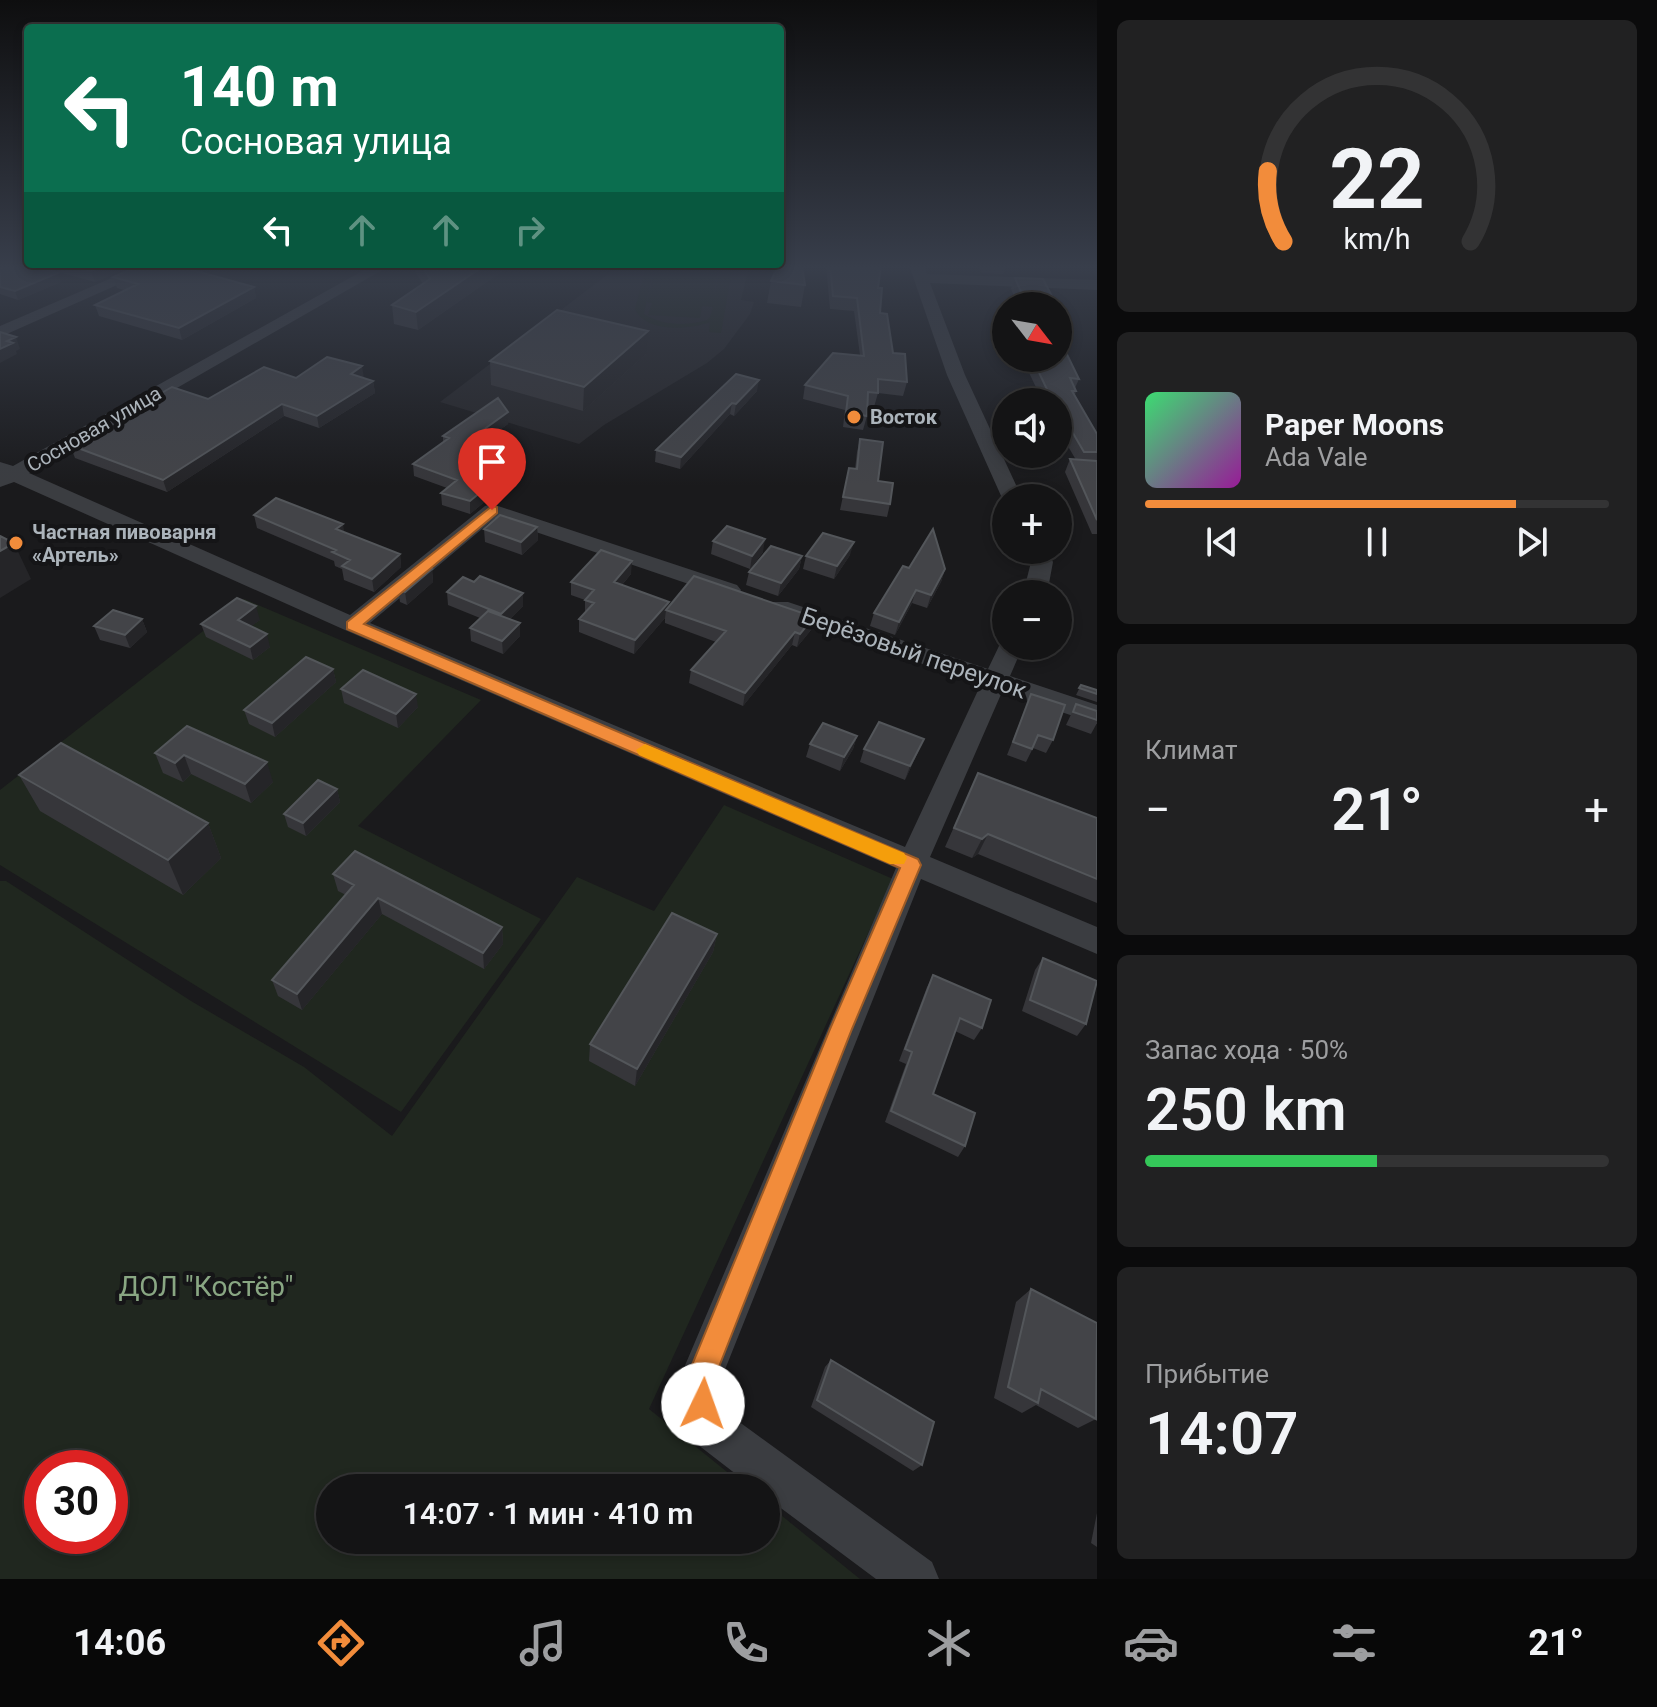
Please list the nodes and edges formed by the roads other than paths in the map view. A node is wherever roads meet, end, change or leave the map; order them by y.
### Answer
1 (251, 339) edge
2 (943, 339) edge
3 (5, 475) edge
4 (1006, 484) edge
5 (353, 625) junction
6 (1004, 660) edge
7 (995, 680) junction
8 (1097, 715) edge
9 (911, 865) junction
10 (1097, 941) edge
11 (915, 1579) edge

1 - 3 street, Сосновая улица
2 - 4 street
3 - 5 street, Сосновая улица
5 - 7 street, Берёзовый переулок
5 - 9 street, Сосновая улица
6 - 7 street
7 - 8 street, Берёзовый переулок
7 - 9 street
9 - 10 street, Сосновая улица
9 - 11 street

